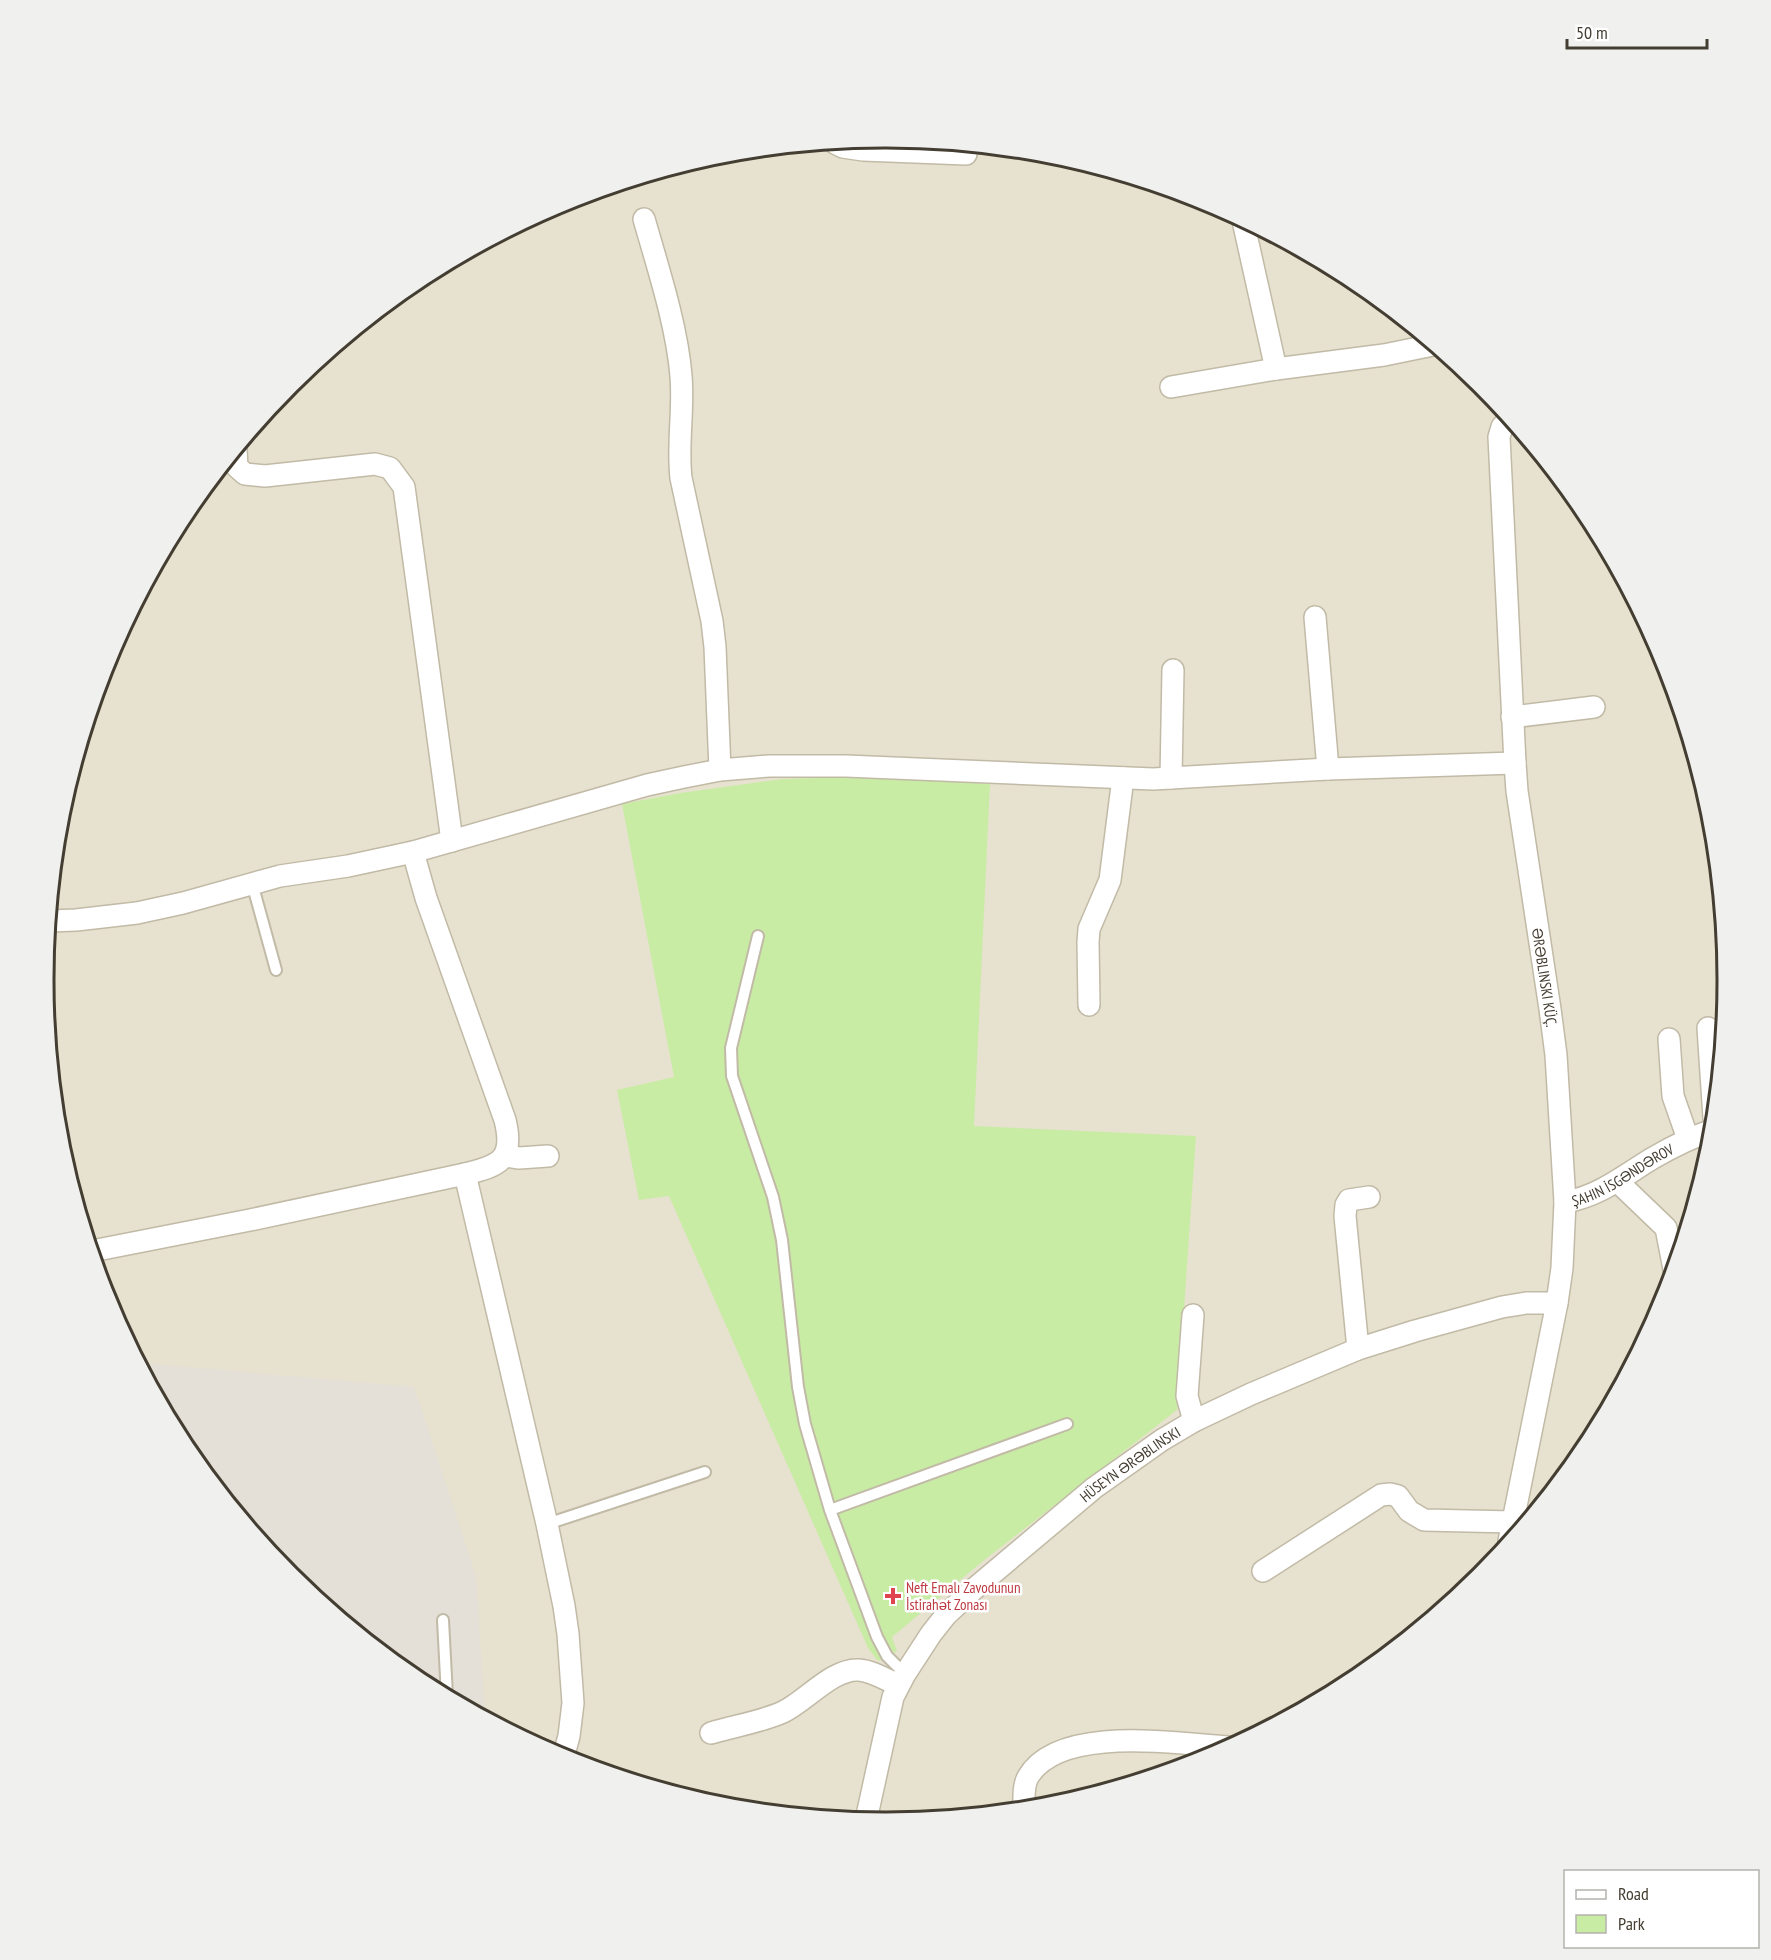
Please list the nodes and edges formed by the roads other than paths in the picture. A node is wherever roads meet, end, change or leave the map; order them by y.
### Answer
1 (856, 149) edge
2 (966, 154) dead end
3 (644, 219) dead end
4 (1245, 230) edge
5 (1424, 347) edge
6 (1276, 369) junction
7 (1171, 387) dead end
8 (1503, 424) edge
9 (237, 461) edge
10 (1315, 617) dead end
11 (1173, 669) dead end
12 (1594, 708) dead end
13 (1512, 717) junction
14 (1515, 763) junction
15 (1328, 769) junction
16 (720, 770) junction
17 (1123, 778) junction
18 (1171, 778) junction
19 (452, 841) junction
20 (413, 852) junction
21 (252, 883) junction
22 (56, 921) edge
23 (758, 936) dead end
24 (276, 970) dead end
25 (1089, 1005) dead end
26 (1708, 1028) dead end
27 (1669, 1039) dead end
28 (1711, 1076) edge
29 (1702, 1134) edge
30 (1688, 1139) junction
31 (505, 1156) junction
32 (548, 1156) dead end
33 (465, 1174) junction
34 (1618, 1182) junction
35 (1369, 1197) dead end
36 (1565, 1202) junction
37 (99, 1250) edge
38 (1671, 1252) edge
39 (1557, 1303) junction
40 (1193, 1315) dead end
41 (1358, 1349) junction
42 (1194, 1421) junction
43 (1067, 1424) dead end
44 (705, 1472) dead end
45 (830, 1510) junction
46 (547, 1524) junction
47 (1512, 1527) edge
48 (1508, 1531) edge
49 (1263, 1571) dead end
50 (443, 1620) dead end
51 (901, 1679) junction
52 (446, 1685) edge
53 (711, 1734) dead end
54 (1209, 1746) edge
55 (565, 1747) edge
56 (1024, 1800) edge
57 (868, 1811) edge

1 - 2 street
3 - 16 street
4 - 6 street
5 - 6 street
6 - 7 street
8 - 13 street, ƏRƏBLINSKI KÜÇ.
9 - 19 street
10 - 15 street
11 - 18 street
12 - 13 street
13 - 14 street, ƏRƏBLINSKI KÜÇ.
14 - 15 street
14 - 36 street, ƏRƏBLINSKI KÜÇ.
15 - 18 street
16 - 17 street
16 - 19 street
17 - 18 street
17 - 25 street
19 - 20 street
20 - 21 street
20 - 31 street
21 - 22 street
21 - 24 lane
23 - 45 lane
26 - 28 street
27 - 30 street
29 - 30 street, ŞAHIN İSGƏNDƏROV
30 - 34 street, ŞAHIN İSGƏNDƏROV
31 - 32 street
31 - 33 street
33 - 37 street
33 - 46 street
34 - 36 street, ŞAHIN İSGƏNDƏROV
34 - 38 street
35 - 41 street
36 - 39 street, ƏRƏBLINSKI KÜÇ.
39 - 41 street, HÜSEYN ƏRƏBLINSKI
39 - 47 street, ƏRƏBLINSKI KÜÇ.
40 - 42 street
41 - 42 street, HÜSEYN ƏRƏBLINSKI
42 - 51 street, HÜSEYN ƏRƏBLINSKI
43 - 45 lane
44 - 46 lane
45 - 51 lane
46 - 55 street
48 - 49 street
50 - 52 lane
51 - 53 street
51 - 57 street, HÜSEYN ƏRƏBLINSKI
54 - 56 street

